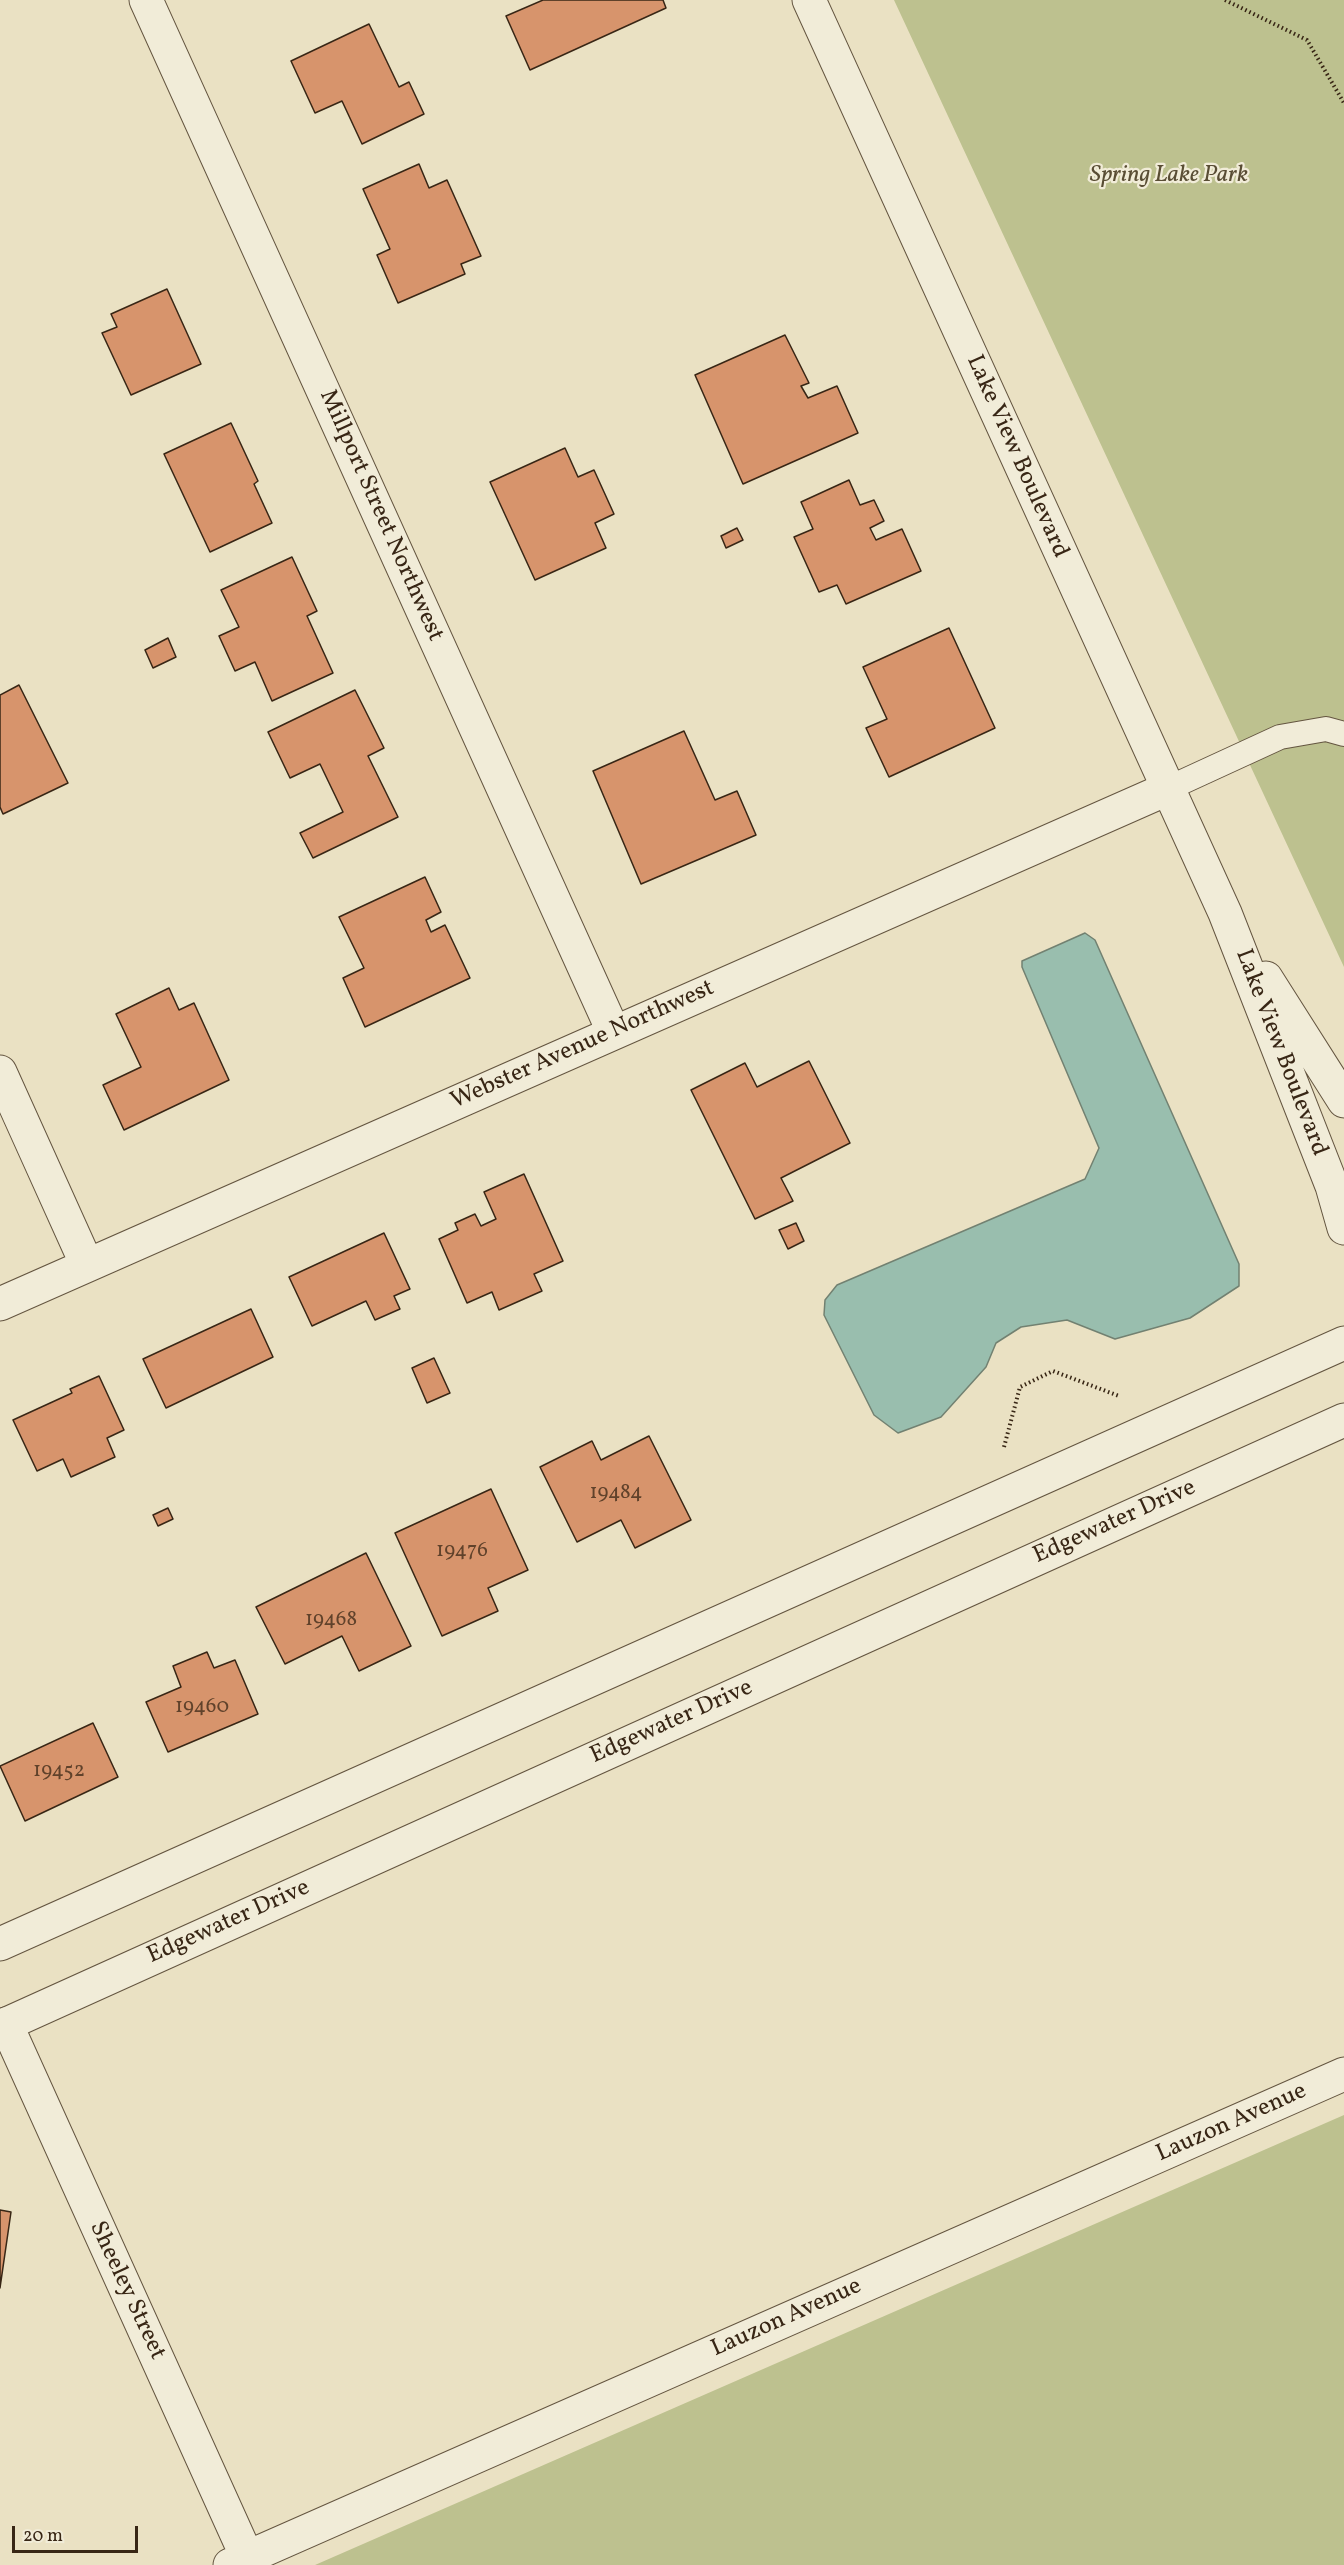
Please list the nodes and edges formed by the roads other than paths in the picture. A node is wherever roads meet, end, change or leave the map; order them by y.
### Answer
1 (146, 0) edge
2 (809, 0) edge
3 (1344, 734) edge
4 (1167, 789) junction
5 (1225, 913) junction
6 (614, 1033) junction
7 (0, 1072) edge
8 (1344, 1101) edge
9 (1344, 1228) edge
10 (87, 1265) junction
11 (0, 1304) edge
12 (1344, 1343) edge
13 (1344, 1420) edge
14 (0, 1944) edge
15 (3, 2025) edge
16 (1344, 2074) edge
17 (239, 2561) edge

1 - 6 street, Millport Street Northwest
2 - 4 street, Lake View Boulevard
3 - 4 lane
4 - 5 street, Lake View Boulevard
4 - 6 street, Webster Avenue Northwest
5 - 8 street, Lake View Boulevard
5 - 9 street, Lake View Boulevard
6 - 10 street, Webster Avenue Northwest
7 - 10 street
10 - 11 street, Webster Avenue Northwest
12 - 14 street
13 - 15 street, Edgewater Drive
15 - 17 street, Sheeley Street
16 - 17 street, Lauzon Avenue

